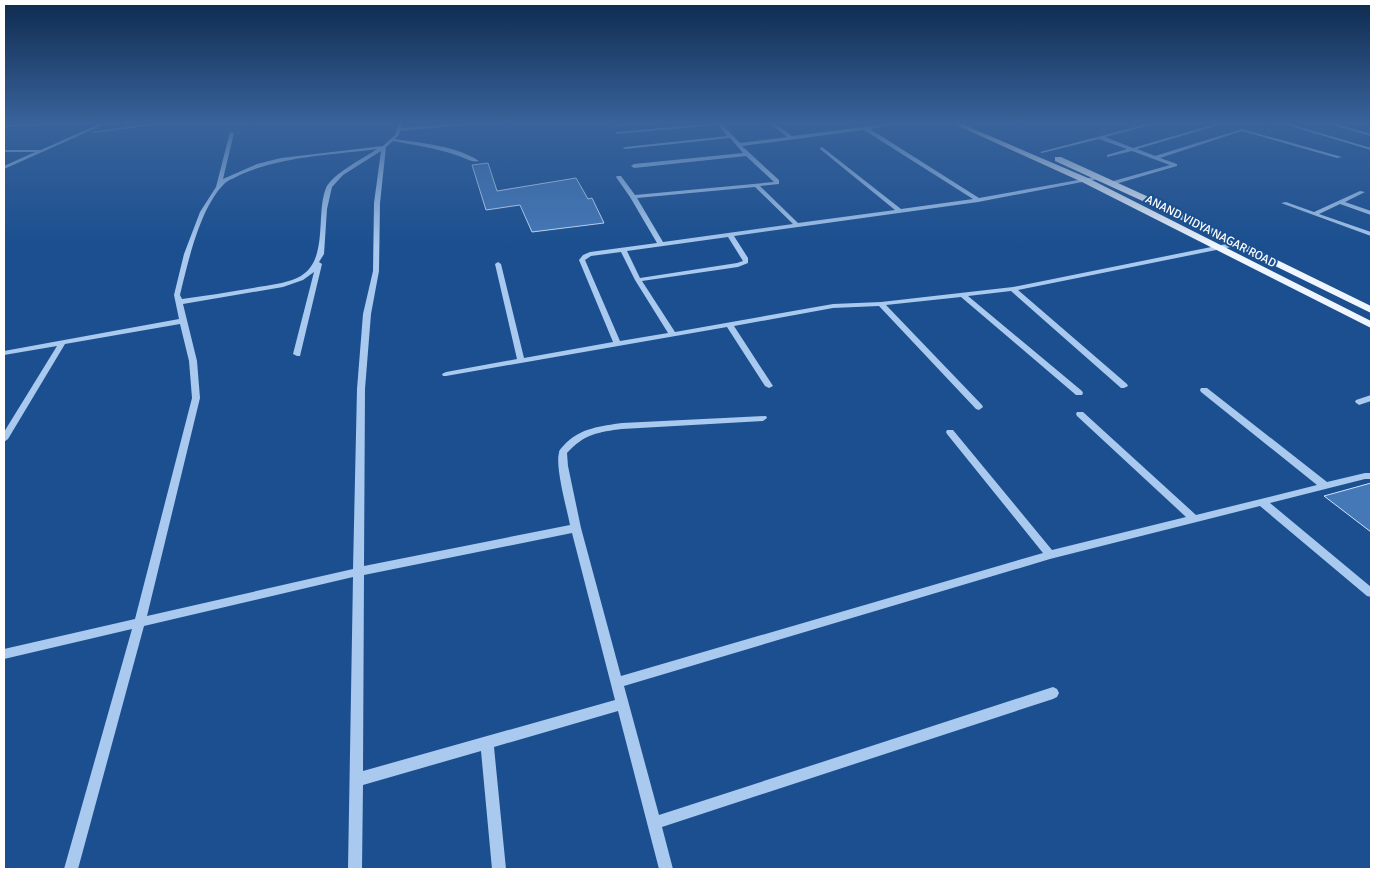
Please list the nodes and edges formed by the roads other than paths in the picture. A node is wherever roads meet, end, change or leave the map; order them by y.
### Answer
1 (224, 165) edge
2 (260, 165) edge
3 (356, 165) edge
4 (382, 165) edge
5 (646, 165) edge
6 (759, 165) edge
7 (843, 165) edge
8 (923, 165) edge
9 (1050, 165) edge
10 (1070, 165) edge
11 (1174, 165) edge
12 (634, 166) dead end
13 (619, 177) dead end
14 (1100, 178) junction
15 (1085, 180) junction
16 (1112, 183) junction
17 (757, 186) junction
18 (218, 189) junction
19 (1362, 192) dead end
20 (633, 197) junction
21 (978, 200) junction
22 (1340, 202) junction
23 (1284, 203) dead end
24 (899, 210) junction
25 (1371, 212) edge
26 (1316, 214) junction
27 (798, 226) junction
28 (1371, 234) edge
29 (730, 235) junction
30 (660, 244) junction
31 (1236, 244) junction
32 (1217, 248) junction
33 (623, 249) junction
34 (321, 254) junction
35 (498, 264) dead end
36 (638, 280) junction
37 (1013, 289) junction
38 (964, 296) junction
39 (178, 302) junction
40 (881, 304) junction
41 (1370, 309) edge
42 (183, 321) junction
43 (730, 325) junction
44 (1371, 326) edge
45 (673, 335) junction
46 (63, 342) junction
47 (617, 344) junction
48 (4, 353) edge
49 (297, 354) dead end
50 (521, 361) junction
51 (446, 374) dead end
52 (769, 386) dead end
53 (1124, 386) dead end
54 (1204, 390) dead end
55 (1079, 393) dead end
56 (1371, 398) edge
57 (1358, 402) dead end
58 (979, 407) dead end
59 (1080, 414) dead end
60 (763, 418) dead end
61 (950, 432) dead end
62 (4, 439) edge
63 (1371, 476) edge
64 (1325, 486) junction
65 (1262, 502) junction
66 (1194, 519) junction
67 (576, 528) junction
68 (1050, 555) junction
69 (357, 572) junction
70 (1371, 593) edge
71 (140, 622) junction
72 (4, 654) edge
73 (618, 682) junction
74 (1053, 693) dead end
75 (623, 704) junction
76 (487, 743) junction
77 (356, 780) junction
78 (654, 823) junction
79 (71, 869) edge
80 (355, 869) edge
81 (499, 869) edge
82 (666, 869) edge

1 - 18 street
2 - 18 street
3 - 34 street
4 - 69 street
5 - 12 street
6 - 17 street
7 - 24 street
8 - 21 street
9 - 15 main road, ANAND VIDYA NAGAR ROAD
10 - 14 main road, ANAND VIDYA NAGAR ROAD
11 - 16 street
13 - 20 street
14 - 15 street
14 - 16 main road, ANAND VIDYA NAGAR ROAD
15 - 21 street
15 - 32 main road, ANAND VIDYA NAGAR ROAD
16 - 31 main road, ANAND VIDYA NAGAR ROAD
17 - 20 street
17 - 27 street
18 - 39 street
19 - 22 street
20 - 30 street
21 - 24 street
22 - 25 street
22 - 26 street
23 - 26 street
24 - 27 street
26 - 28 street
27 - 29 street
29 - 30 street
29 - 36 street
30 - 33 street
31 - 32 street
31 - 41 main road, ANAND VIDYA NAGAR ROAD
32 - 37 street
32 - 44 main road, ANAND VIDYA NAGAR ROAD
33 - 36 street
33 - 47 street
34 - 39 street
34 - 49 street
35 - 50 street
36 - 45 street
37 - 38 street
37 - 53 street
38 - 40 street
38 - 55 street
39 - 42 street
40 - 43 street
40 - 58 street
42 - 46 street
42 - 71 street
43 - 45 street
43 - 52 street
45 - 47 street
46 - 48 street
46 - 62 street
47 - 50 street
50 - 51 street
54 - 64 street
56 - 57 street
59 - 66 street
60 - 67 street
61 - 68 street
63 - 64 street
64 - 65 street
65 - 66 street
65 - 70 street
66 - 68 street
67 - 69 street
67 - 73 street
68 - 73 street
69 - 71 street
69 - 77 street
71 - 72 street
71 - 79 street
73 - 75 street
74 - 78 street
75 - 76 street
75 - 78 street
76 - 77 street
76 - 81 street
77 - 80 street
78 - 82 street

